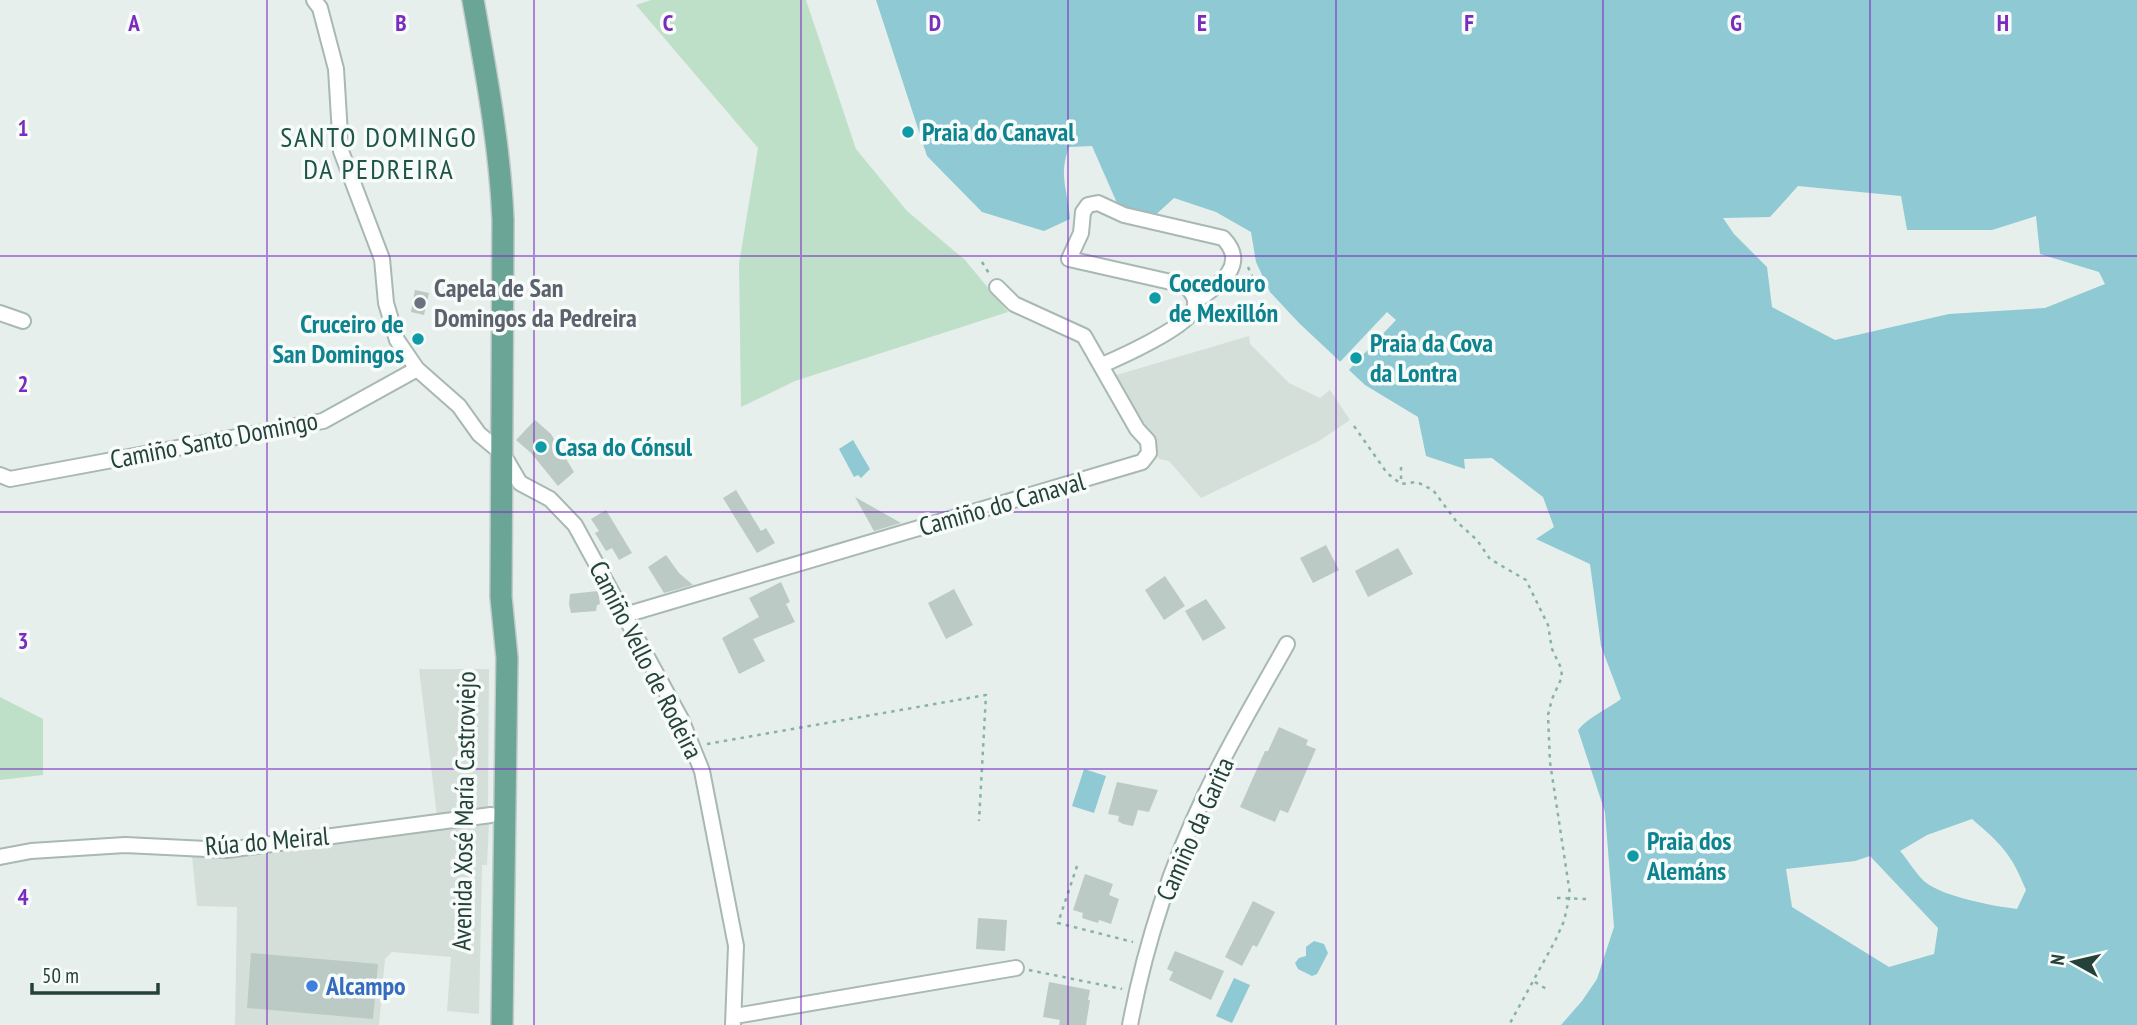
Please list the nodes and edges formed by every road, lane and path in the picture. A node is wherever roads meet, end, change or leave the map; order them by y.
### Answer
1 (314, 0) edge
2 (473, 0) edge
3 (997, 287) dead end
4 (1195, 302) junction
5 (0, 313) edge
6 (23, 321) dead end
7 (1102, 365) junction
8 (417, 369) junction
9 (1354, 426) dead end
10 (503, 454) junction
11 (1401, 467) dead end
12 (0, 475) edge
13 (1401, 484) junction
14 (501, 597) junction
15 (625, 615) junction
16 (1287, 644) dead end
17 (693, 747) junction
18 (498, 815) junction
19 (979, 821) dead end
20 (0, 857) edge
21 (1077, 866) dead end
22 (1557, 898) dead end
23 (1569, 899) junction
24 (1586, 899) dead end
25 (497, 941) junction
26 (1149, 947) junction
27 (1016, 968) joint
28 (1535, 982) junction
29 (1548, 990) dead end
30 (1136, 992) junction
31 (734, 1020) edge
32 (498, 1021) edge
33 (1130, 1025) edge
34 (1509, 1025) edge

1 - 8 street, Camiño Vello de Rodeira
2 - 10 main road, Avenida Xosé María Castroviejo
3 - 7 street, Camiño do Canaval
4 - 4 street
4 - 7 street
5 - 6 street
7 - 15 street, Camiño do Canaval
8 - 10 street, Camiño Vello de Rodeira
8 - 12 street, Camiño Santo Domingo
9 - 13 path
10 - 14 main road, Avenida Xosé María Castroviejo
10 - 15 street, Camiño Vello de Rodeira
11 - 13 path
13 - 23 path
14 - 18 main road, Avenida Xosé María Castroviejo
14 - 18 main road, Avenida Xosé María Castroviejo
15 - 17 street, Camiño Vello de Rodeira
16 - 26 street, Camiño da Garita
17 - 19 path
17 - 31 street, Camiño Vello de Rodeira
18 - 20 street, Rúa do Meiral
18 - 25 main road, Avenida Xosé María Castroviejo
18 - 25 main road, Avenida Xosé María Castroviejo
21 - 26 path
22 - 23 path
23 - 24 path
23 - 28 path
25 - 32 main road, Avenida Xosé María Castroviejo
26 - 30 street, Camiño da Garita
27 - 30 path
27 - 31 street
28 - 29 path
28 - 34 path
30 - 33 street, Camiño da Garita

